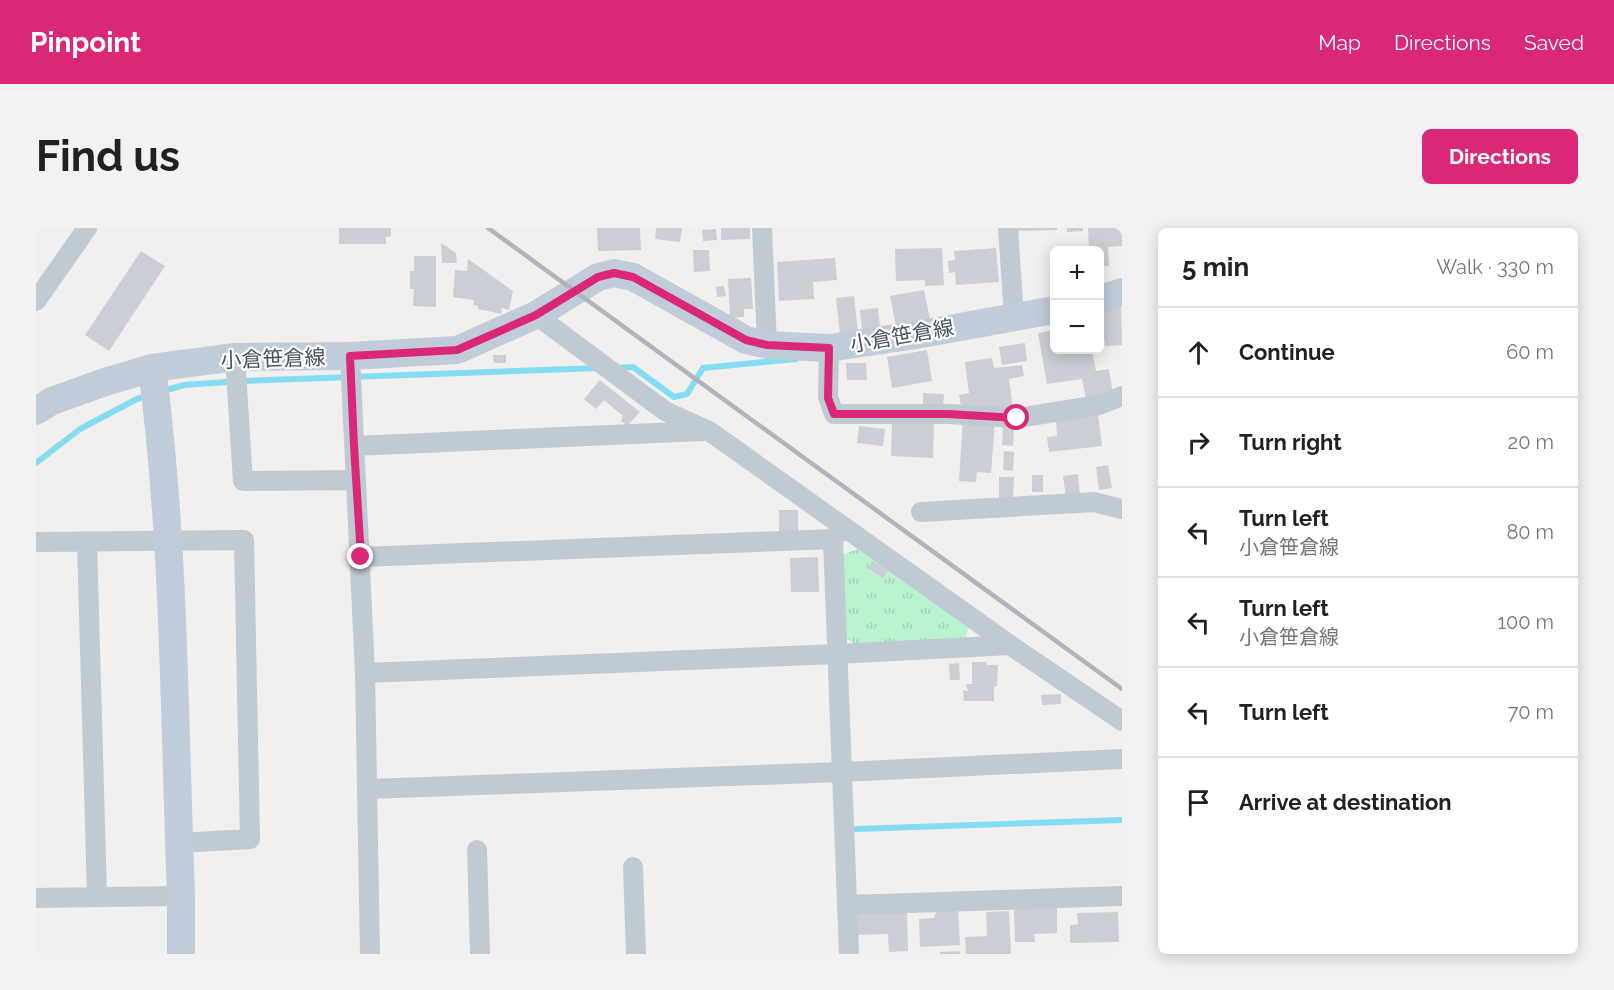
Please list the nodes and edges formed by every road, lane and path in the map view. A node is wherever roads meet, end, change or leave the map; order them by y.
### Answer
1 (87, 228) edge
2 (762, 228) edge
3 (1008, 228) edge
4 (1122, 292) edge
5 (1104, 298) edge
6 (36, 301) edge
7 (1050, 311) edge
8 (536, 315) junction
9 (1014, 316) junction
10 (767, 345) junction
11 (829, 348) junction
12 (350, 356) junction
13 (235, 357) junction
14 (152, 368) junction
15 (1122, 396) edge
16 (36, 411) edge
17 (709, 431) junction
18 (354, 446) junction
19 (356, 480) junction
20 (1122, 509) edge
21 (921, 512) dead end
22 (838, 533) junction
23 (36, 542) edge
24 (87, 542) junction
25 (168, 542) junction
26 (361, 557) junction
27 (1010, 645) junction
28 (837, 654) junction
29 (365, 673) junction
30 (1122, 721) edge
31 (1122, 759) edge
32 (842, 772) junction
33 (368, 789) junction
34 (179, 843) junction
35 (477, 850) dead end
36 (633, 867) dead end
37 (97, 896) junction
38 (181, 896) junction
39 (1122, 896) edge
40 (36, 898) edge
41 (847, 905) junction
42 (181, 954) edge
43 (370, 954) edge
44 (480, 954) edge
45 (636, 954) edge
46 (849, 954) edge

1 - 6 street
2 - 10 street
3 - 9 street
4 - 5 main road
7 - 9 main road, 小倉笹倉線
8 - 10 main road, 小倉笹倉線
8 - 12 main road, 小倉笹倉線
8 - 17 street
9 - 11 main road, 小倉笹倉線
10 - 11 main road, 小倉笹倉線
11 - 15 street
12 - 13 main road, 小倉笹倉線
12 - 18 street
13 - 14 main road, 小倉笹倉線
13 - 19 street
14 - 16 main road, 小倉笹倉線
14 - 25 main road
17 - 18 street
17 - 22 street
18 - 19 street
19 - 26 street
20 - 21 street
22 - 26 street
22 - 27 street
22 - 28 street
23 - 24 street
24 - 25 street
24 - 37 street
25 - 34 main road
25 - 34 street
26 - 29 street
27 - 28 street
27 - 30 street
28 - 29 street
28 - 32 street
29 - 33 street
31 - 32 street
32 - 33 street
32 - 41 street
33 - 43 street
34 - 38 main road
35 - 44 street
36 - 45 street
37 - 38 street
37 - 40 street
38 - 42 main road
39 - 41 street
41 - 46 street

